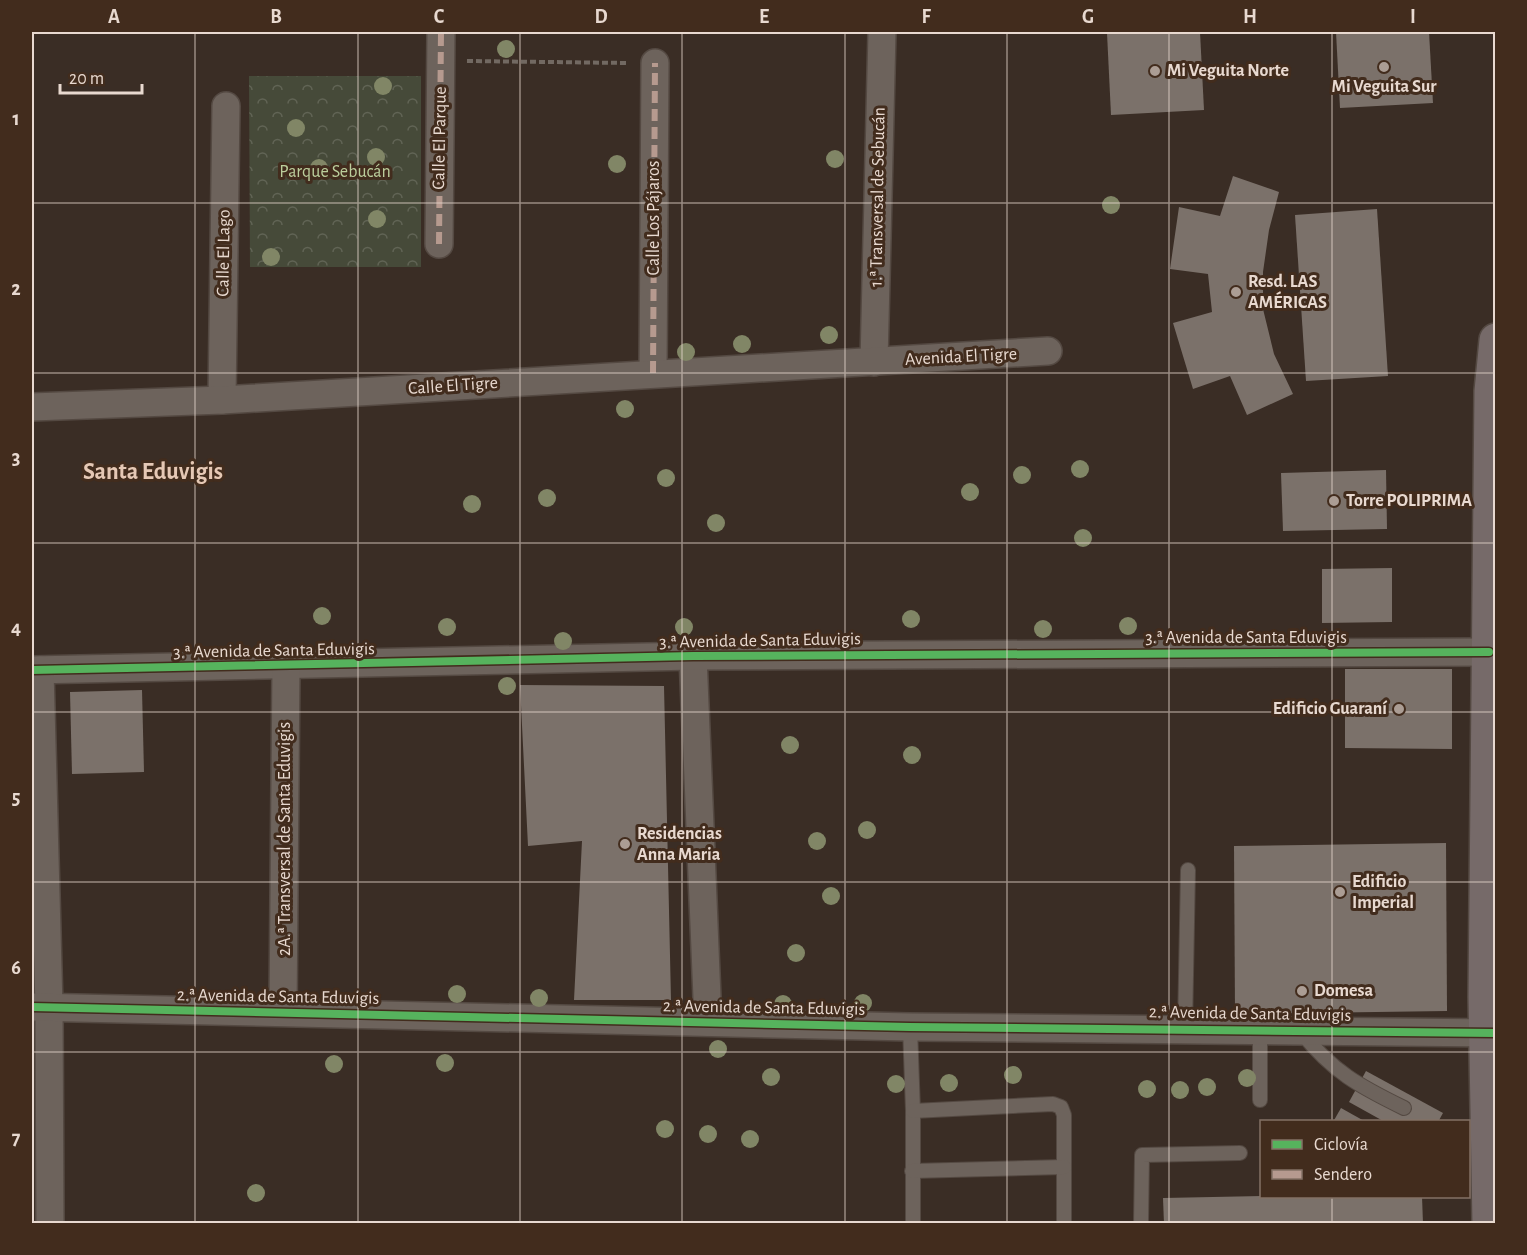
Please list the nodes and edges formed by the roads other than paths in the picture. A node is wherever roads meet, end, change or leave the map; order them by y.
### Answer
1 (441, 32) edge
2 (882, 32) edge
3 (655, 63) road end
4 (226, 106) dead end
5 (439, 244) dead end
6 (1496, 340) edge
7 (1048, 351) dead end
8 (874, 362) junction
9 (653, 373) junction
10 (222, 400) junction
11 (32, 407) edge
12 (1489, 652) junction
13 (693, 656) junction
14 (286, 666) junction
15 (36, 670) edge
16 (1188, 870) dead end
17 (40, 1007) edge
18 (283, 1011) junction
19 (708, 1022) junction
20 (910, 1027) junction
21 (1185, 1028) junction
22 (1260, 1029) junction
23 (1300, 1029) junction
24 (1490, 1033) edge
25 (1260, 1100) dead end
26 (1404, 1108) dead end
27 (914, 1111) junction
28 (1240, 1153) dead end
29 (1064, 1167) junction
30 (912, 1171) junction
31 (50, 1224) edge
32 (913, 1224) edge
33 (1064, 1224) edge
34 (1142, 1224) edge
35 (1489, 1224) edge

1 - 5 street, Calle El Parque
2 - 8 street, 1.ª Transversal de Sebucán
3 - 9 street, Calle Los Pájaros
4 - 10 street, Calle El Lago
6 - 12 main road
7 - 8 street, Avenida El Tigre
8 - 9 street, Calle El Tigre
9 - 10 street, Calle El Tigre
10 - 11 street, Calle El Tigre
12 - 13 street, 3.ª Avenida de Santa Eduvigis
12 - 24 main road
13 - 14 street, 3.ª Avenida de Santa Eduvigis
13 - 19 street
14 - 15 street, 3.ª Avenida de Santa Eduvigis
14 - 18 street, 2A.ª Transversal de Santa Eduvigis
15 - 17 street
16 - 21 lane
17 - 18 street, 2.ª Avenida de Santa Eduvigis
17 - 31 street
18 - 19 street, 2.ª Avenida de Santa Eduvigis
19 - 20 street, 2.ª Avenida de Santa Eduvigis
20 - 21 street, 2.ª Avenida de Santa Eduvigis
20 - 27 lane
21 - 22 street, 2.ª Avenida de Santa Eduvigis
22 - 23 street, 2.ª Avenida de Santa Eduvigis
22 - 25 lane
23 - 24 street, 2.ª Avenida de Santa Eduvigis
23 - 26 lane
24 - 35 main road
27 - 29 lane
27 - 30 lane
28 - 34 lane
29 - 30 lane
29 - 33 lane
30 - 32 lane

